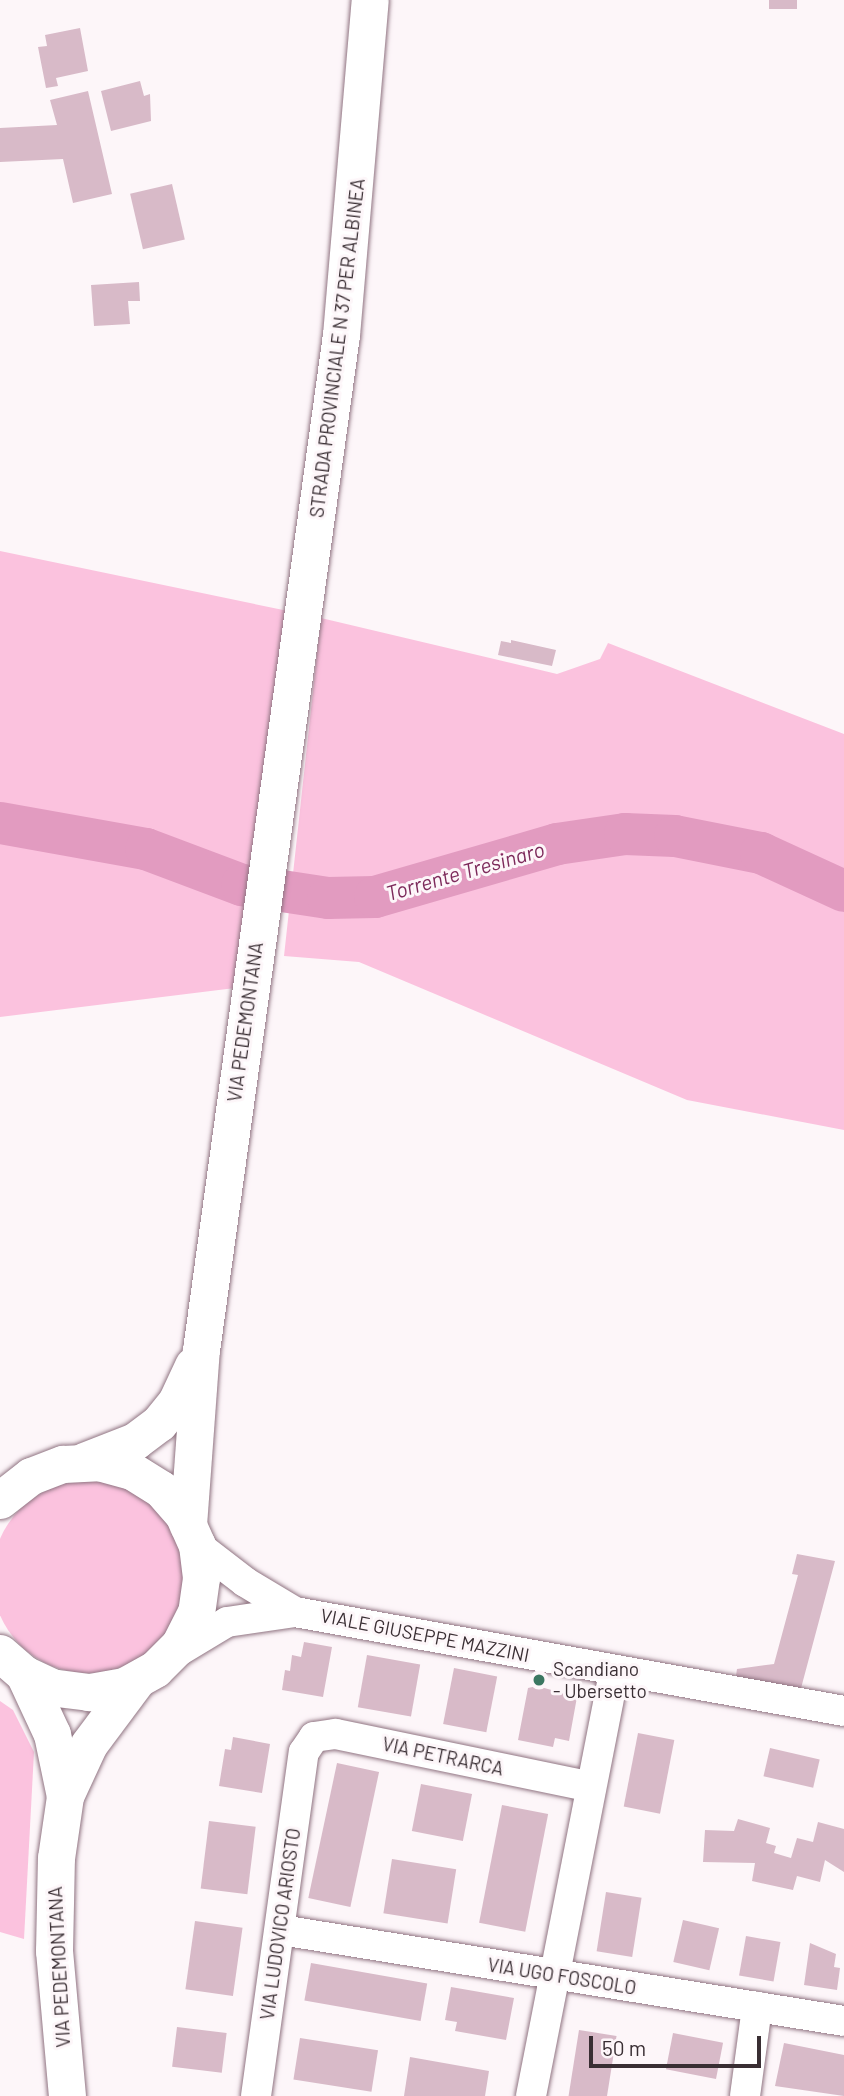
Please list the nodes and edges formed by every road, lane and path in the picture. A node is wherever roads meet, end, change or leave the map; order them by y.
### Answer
1 (370, 0) edge
2 (292, 695) joint
3 (201, 1350) junction
4 (81, 1462) junction
5 (0, 1500) edge
6 (192, 1535) junction
7 (295, 1612) junction
8 (169, 1658) junction
9 (8, 1663) edge
10 (614, 1671) junction
11 (136, 1681) junction
12 (844, 1711) edge
13 (304, 1752) joint
14 (591, 1787) junction
15 (65, 1797) junction
16 (281, 1930) junction
17 (555, 1976) junction
18 (757, 2007) junction
19 (844, 2021) edge
20 (67, 2096) edge
21 (256, 2096) edge
22 (531, 2096) edge
23 (745, 2096) edge

1 - 2 main road, STRADA PROVINCIALE N 37 PER ALBINEA
2 - 3 main road, VIA PEDEMONTANA
3 - 4 main road, VIA PEDEMONTANA
3 - 6 main road, VIA PEDEMONTANA
4 - 5 main road, VIA PEDEMONTANA
4 - 6 main road, VIA PEDEMONTANA
6 - 7 street, VIALE GIUSEPPE MAZZINI
6 - 8 main road, VIA PEDEMONTANA
7 - 8 street, VIALE GIUSEPPE MAZZINI
7 - 10 street, VIALE GIUSEPPE MAZZINI
8 - 11 main road, VIA PEDEMONTANA
9 - 11 main road, VIA PEDEMONTANA
9 - 15 main road, VIA PEDEMONTANA
10 - 12 street, VIALE GIUSEPPE MAZZINI
10 - 14 street
11 - 15 main road, VIA PEDEMONTANA
13 - 14 street, VIA PETRARCA
13 - 16 street, VIA LUDOVICO ARIOSTO
14 - 17 street
15 - 20 main road, VIA PEDEMONTANA
16 - 17 street, VIA UGO FOSCOLO
16 - 21 street, VIA LUDOVICO ARIOSTO
17 - 18 street, VIA UGO FOSCOLO
17 - 22 street
18 - 19 street, VIA UGO FOSCOLO
18 - 23 street

